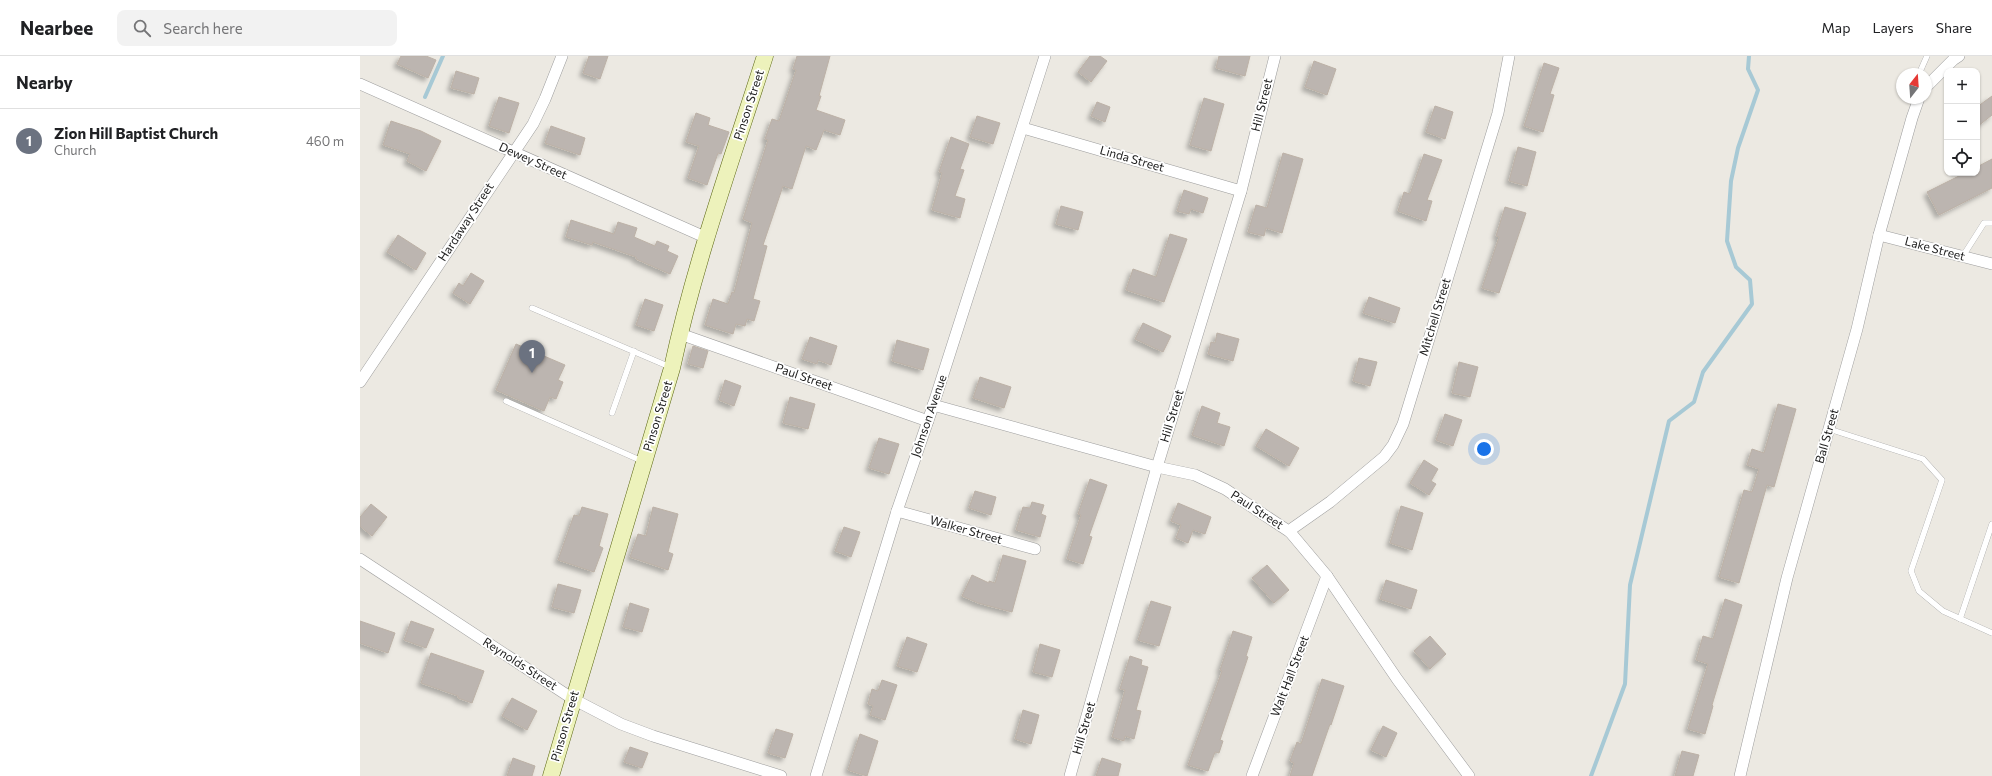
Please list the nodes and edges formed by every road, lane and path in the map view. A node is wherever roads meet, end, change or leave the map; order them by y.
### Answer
1 (562, 56) edge
2 (765, 56) edge
3 (1045, 56) edge
4 (1275, 56) edge
5 (1509, 56) edge
6 (1927, 56) edge
7 (1959, 56) edge
8 (1922, 68) edge
9 (1932, 81) edge
10 (360, 84) edge
11 (1917, 104) edge
12 (1023, 128) junction
13 (513, 152) junction
14 (1240, 191) junction
15 (1992, 223) edge
16 (1879, 235) junction
17 (707, 238) junction
18 (1963, 256) junction
19 (1992, 264) edge
20 (532, 308) dead end
21 (680, 334) junction
22 (634, 351) junction
23 (672, 368) junction
24 (360, 382) edge
25 (506, 401) dead end
26 (934, 405) junction
27 (612, 413) dead end
28 (928, 421) junction
29 (1830, 429) junction
30 (644, 462) junction
31 (1157, 467) junction
32 (897, 511) junction
33 (1992, 524) edge
34 (1290, 532) junction
35 (1035, 549) dead end
36 (360, 559) edge
37 (1328, 576) junction
38 (1960, 619) junction
39 (1992, 633) edge
40 (573, 699) junction
41 (551, 776) edge
42 (781, 776) edge
43 (816, 776) edge
44 (1070, 776) edge
45 (1252, 776) edge
46 (1469, 776) edge
47 (1740, 776) edge

1 - 13 street, Hardaway Street
2 - 17 street, Pinson Street
3 - 12 street, Johnson Avenue
4 - 14 street, Hill Street
5 - 34 street, Mitchell Street
6 - 8 lane
7 - 9 street
10 - 13 street, Dewey Street
11 - 16 street, Ball Street
12 - 14 street, Linda Street
12 - 26 street, Johnson Avenue
13 - 17 street, Dewey Street
13 - 24 street, Hardaway Street
14 - 31 street, Hill Street
15 - 18 lane
16 - 18 street, Lake Street
16 - 29 street, Ball Street
17 - 21 street, Pinson Street
18 - 19 street, Lake Street
20 - 22 lane
21 - 23 street, Pinson Street
21 - 28 street, Paul Street
22 - 23 lane
22 - 27 lane
23 - 30 street, Pinson Street
25 - 30 lane
26 - 28 street, Johnson Avenue
26 - 31 street, Paul Street
28 - 32 street, Johnson Avenue
29 - 38 lane
29 - 47 street, Ball Street
30 - 40 street, Pinson Street
31 - 34 street, Paul Street
31 - 44 street, Hill Street
32 - 35 street, Walker Street
32 - 43 street, Johnson Avenue
33 - 38 lane
34 - 37 street, Paul Street
36 - 40 street, Reynolds Street
37 - 45 street, Walt Hall Street
37 - 46 street, Paul Street
38 - 39 lane
40 - 41 street, Pinson Street
40 - 42 street, Reynolds Street

